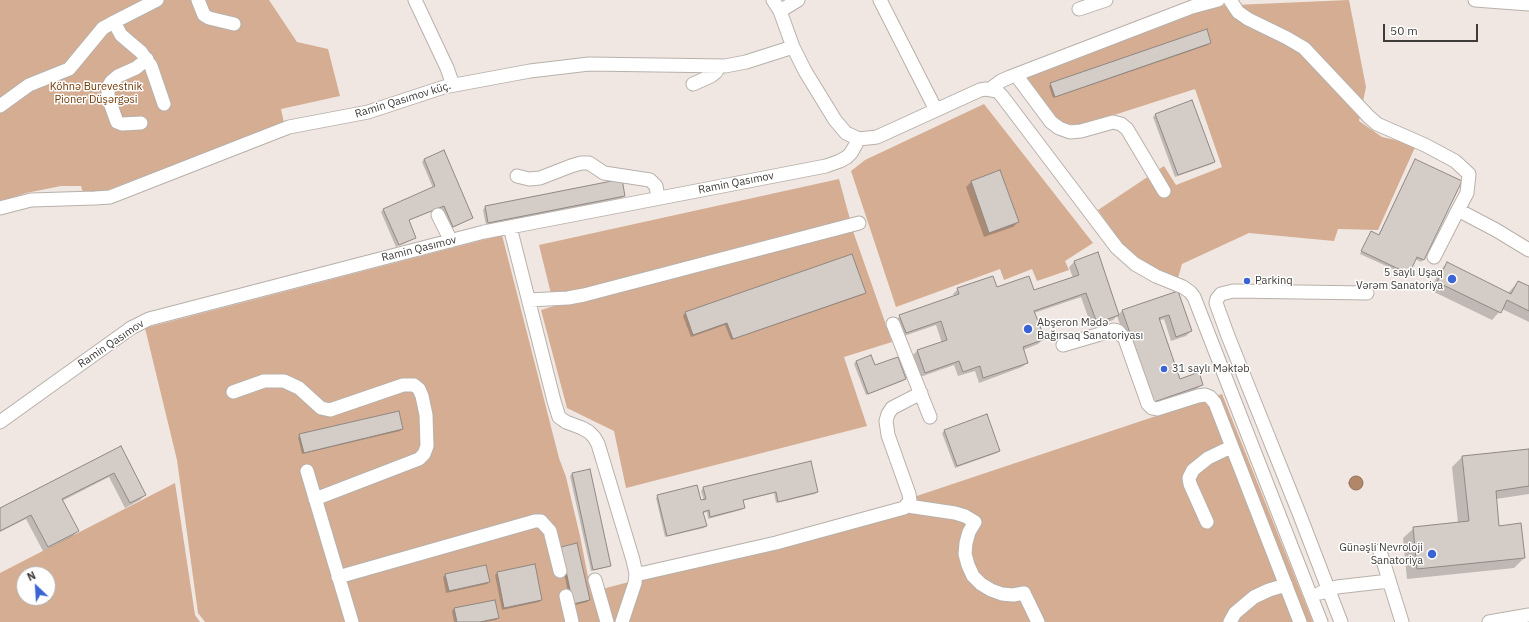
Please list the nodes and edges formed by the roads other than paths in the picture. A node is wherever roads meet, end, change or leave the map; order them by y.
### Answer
1 (157, 0) edge
2 (198, 0) edge
3 (415, 0) edge
4 (798, 0) edge
5 (880, 0) edge
6 (1106, 0) edge
7 (1218, 0) edge
8 (1230, 0) edge
9 (1475, 0) edge
10 (1504, 1) edge
11 (1529, 4) edge
12 (777, 5) edge
13 (1079, 8) dead end
14 (114, 22) junction
15 (234, 24) dead end
16 (793, 47) junction
17 (147, 59) junction
18 (719, 66) junction
19 (1016, 75) junction
20 (693, 84) dead end
21 (453, 85) junction
22 (990, 89) junction
23 (164, 104) dead end
24 (0, 106) edge
25 (936, 110) junction
26 (141, 123) dead end
27 (859, 139) junction
28 (517, 176) dead end
29 (1164, 191) dead end
30 (658, 198) junction
31 (0, 208) edge
32 (1458, 210) junction
33 (438, 215) dead end
34 (859, 223) dead end
35 (510, 227) junction
36 (451, 241) junction
37 (1529, 250) edge
38 (1434, 257) dead end
39 (1367, 293) dead end
40 (529, 300) junction
41 (893, 324) dead end
42 (1062, 345) dead end
43 (233, 392) dead end
44 (921, 393) junction
45 (930, 417) dead end
46 (0, 422) edge
47 (1231, 447) junction
48 (307, 471) dead end
49 (315, 499) junction
50 (908, 506) junction
51 (1207, 522) dead end
52 (1380, 551) dead end
53 (560, 571) dead end
54 (636, 574) junction
55 (338, 577) junction
56 (595, 580) dead end
57 (1389, 581) junction
58 (1286, 585) junction
59 (1328, 590) junction
60 (566, 596) dead end
61 (1311, 596) junction
62 (1529, 615) edge
63 (352, 622) edge
64 (572, 622) edge
65 (607, 622) edge
66 (622, 622) edge
67 (1038, 622) edge
68 (1230, 622) edge
69 (1300, 622) edge
70 (1321, 622) edge
71 (1340, 622) edge
72 (1402, 622) edge
73 (1489, 622) edge

1 - 14 street
2 - 15 street
3 - 21 street
4 - 12 street
5 - 25 street
6 - 13 street
7 - 19 street
8 - 32 street
9 - 10 street
10 - 11 street
12 - 16 street
14 - 17 street
14 - 24 street
16 - 18 street, Ramin Qasımov küç.
16 - 27 street
17 - 23 street
17 - 26 street
18 - 20 street
18 - 21 street, Ramin Qasımov küç.
19 - 22 street
19 - 29 street
21 - 31 street, Ramin Qasımov küç.
22 - 25 street
22 - 61 street
25 - 27 street
27 - 30 street, Ramin Qasımov
28 - 30 street
30 - 35 street, Ramin Qasımov
32 - 37 street
32 - 38 street
33 - 36 street
34 - 40 street
35 - 36 street, Ramin Qasımov
35 - 40 street
36 - 46 street, Ramin Qasımov
39 - 59 street
40 - 54 street
41 - 44 street
42 - 47 street
43 - 49 street
44 - 45 street
44 - 50 street
47 - 51 street
47 - 58 street
48 - 49 street
49 - 55 street
50 - 54 street
50 - 67 street
52 - 57 street
53 - 55 street
54 - 66 street
55 - 63 street
56 - 65 street
57 - 59 street
57 - 72 street
58 - 68 street
58 - 69 street
59 - 61 street
59 - 71 street
60 - 64 street
61 - 70 street
62 - 73 street

